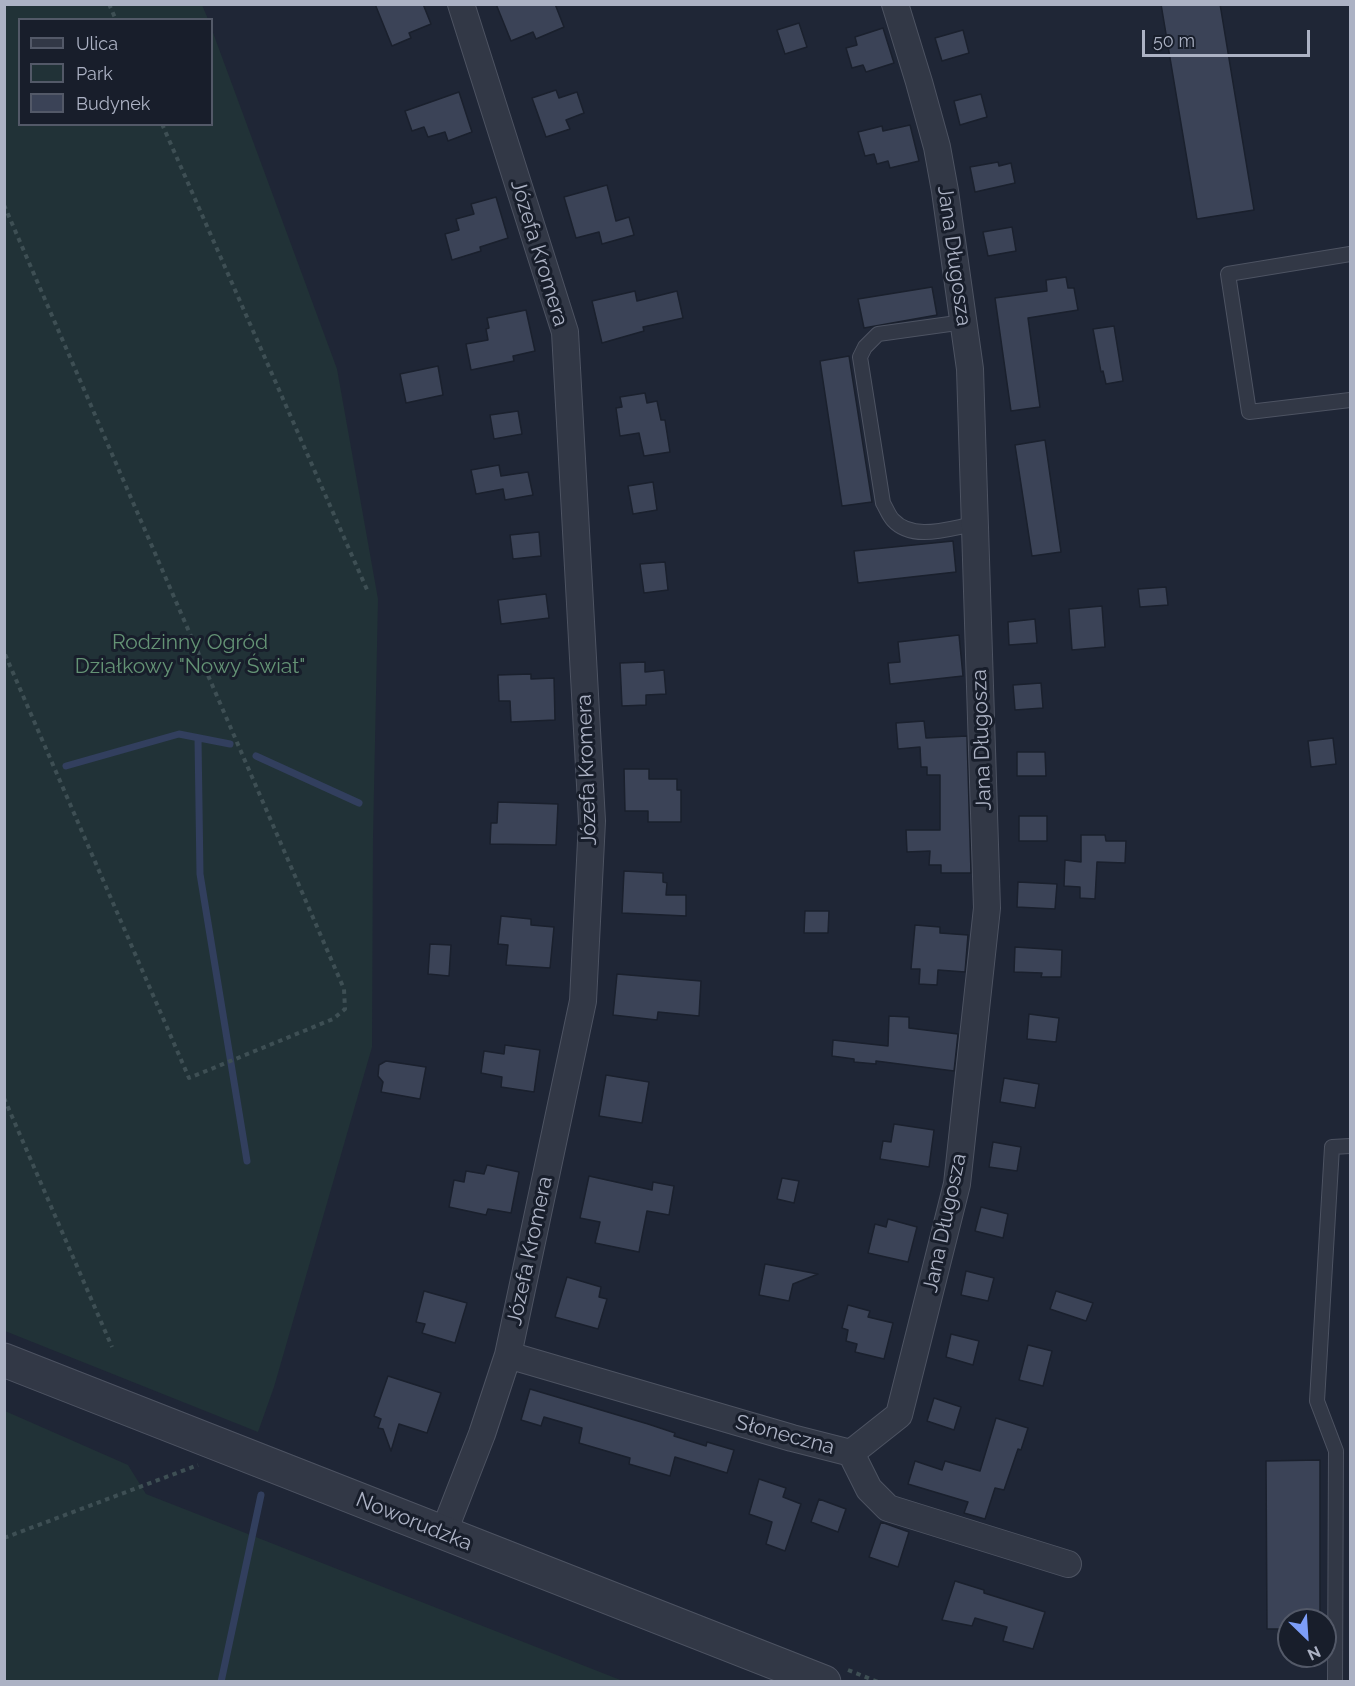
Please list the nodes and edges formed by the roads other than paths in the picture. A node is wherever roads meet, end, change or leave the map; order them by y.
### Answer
1 (460, 4) edge
2 (896, 4) edge
3 (1350, 254) edge
4 (964, 322) junction
5 (1350, 400) edge
6 (975, 524) junction
7 (1350, 1146) edge
8 (508, 1355) junction
9 (4, 1360) edge
10 (851, 1453) junction
11 (443, 1534) junction
12 (1068, 1564) dead end
13 (824, 1682) edge
14 (1335, 1682) edge

1 - 8 street, Józefa Kromera
2 - 4 street, Jana Długosza
3 - 5 lane
4 - 6 street, Jana Długosza
4 - 6 lane
6 - 10 street, Jana Długosza
7 - 14 lane
8 - 10 street, Słoneczna
8 - 11 street, Józefa Kromera
9 - 11 street, Noworudzka
10 - 12 street, Słoneczna
11 - 13 street, Noworudzka

